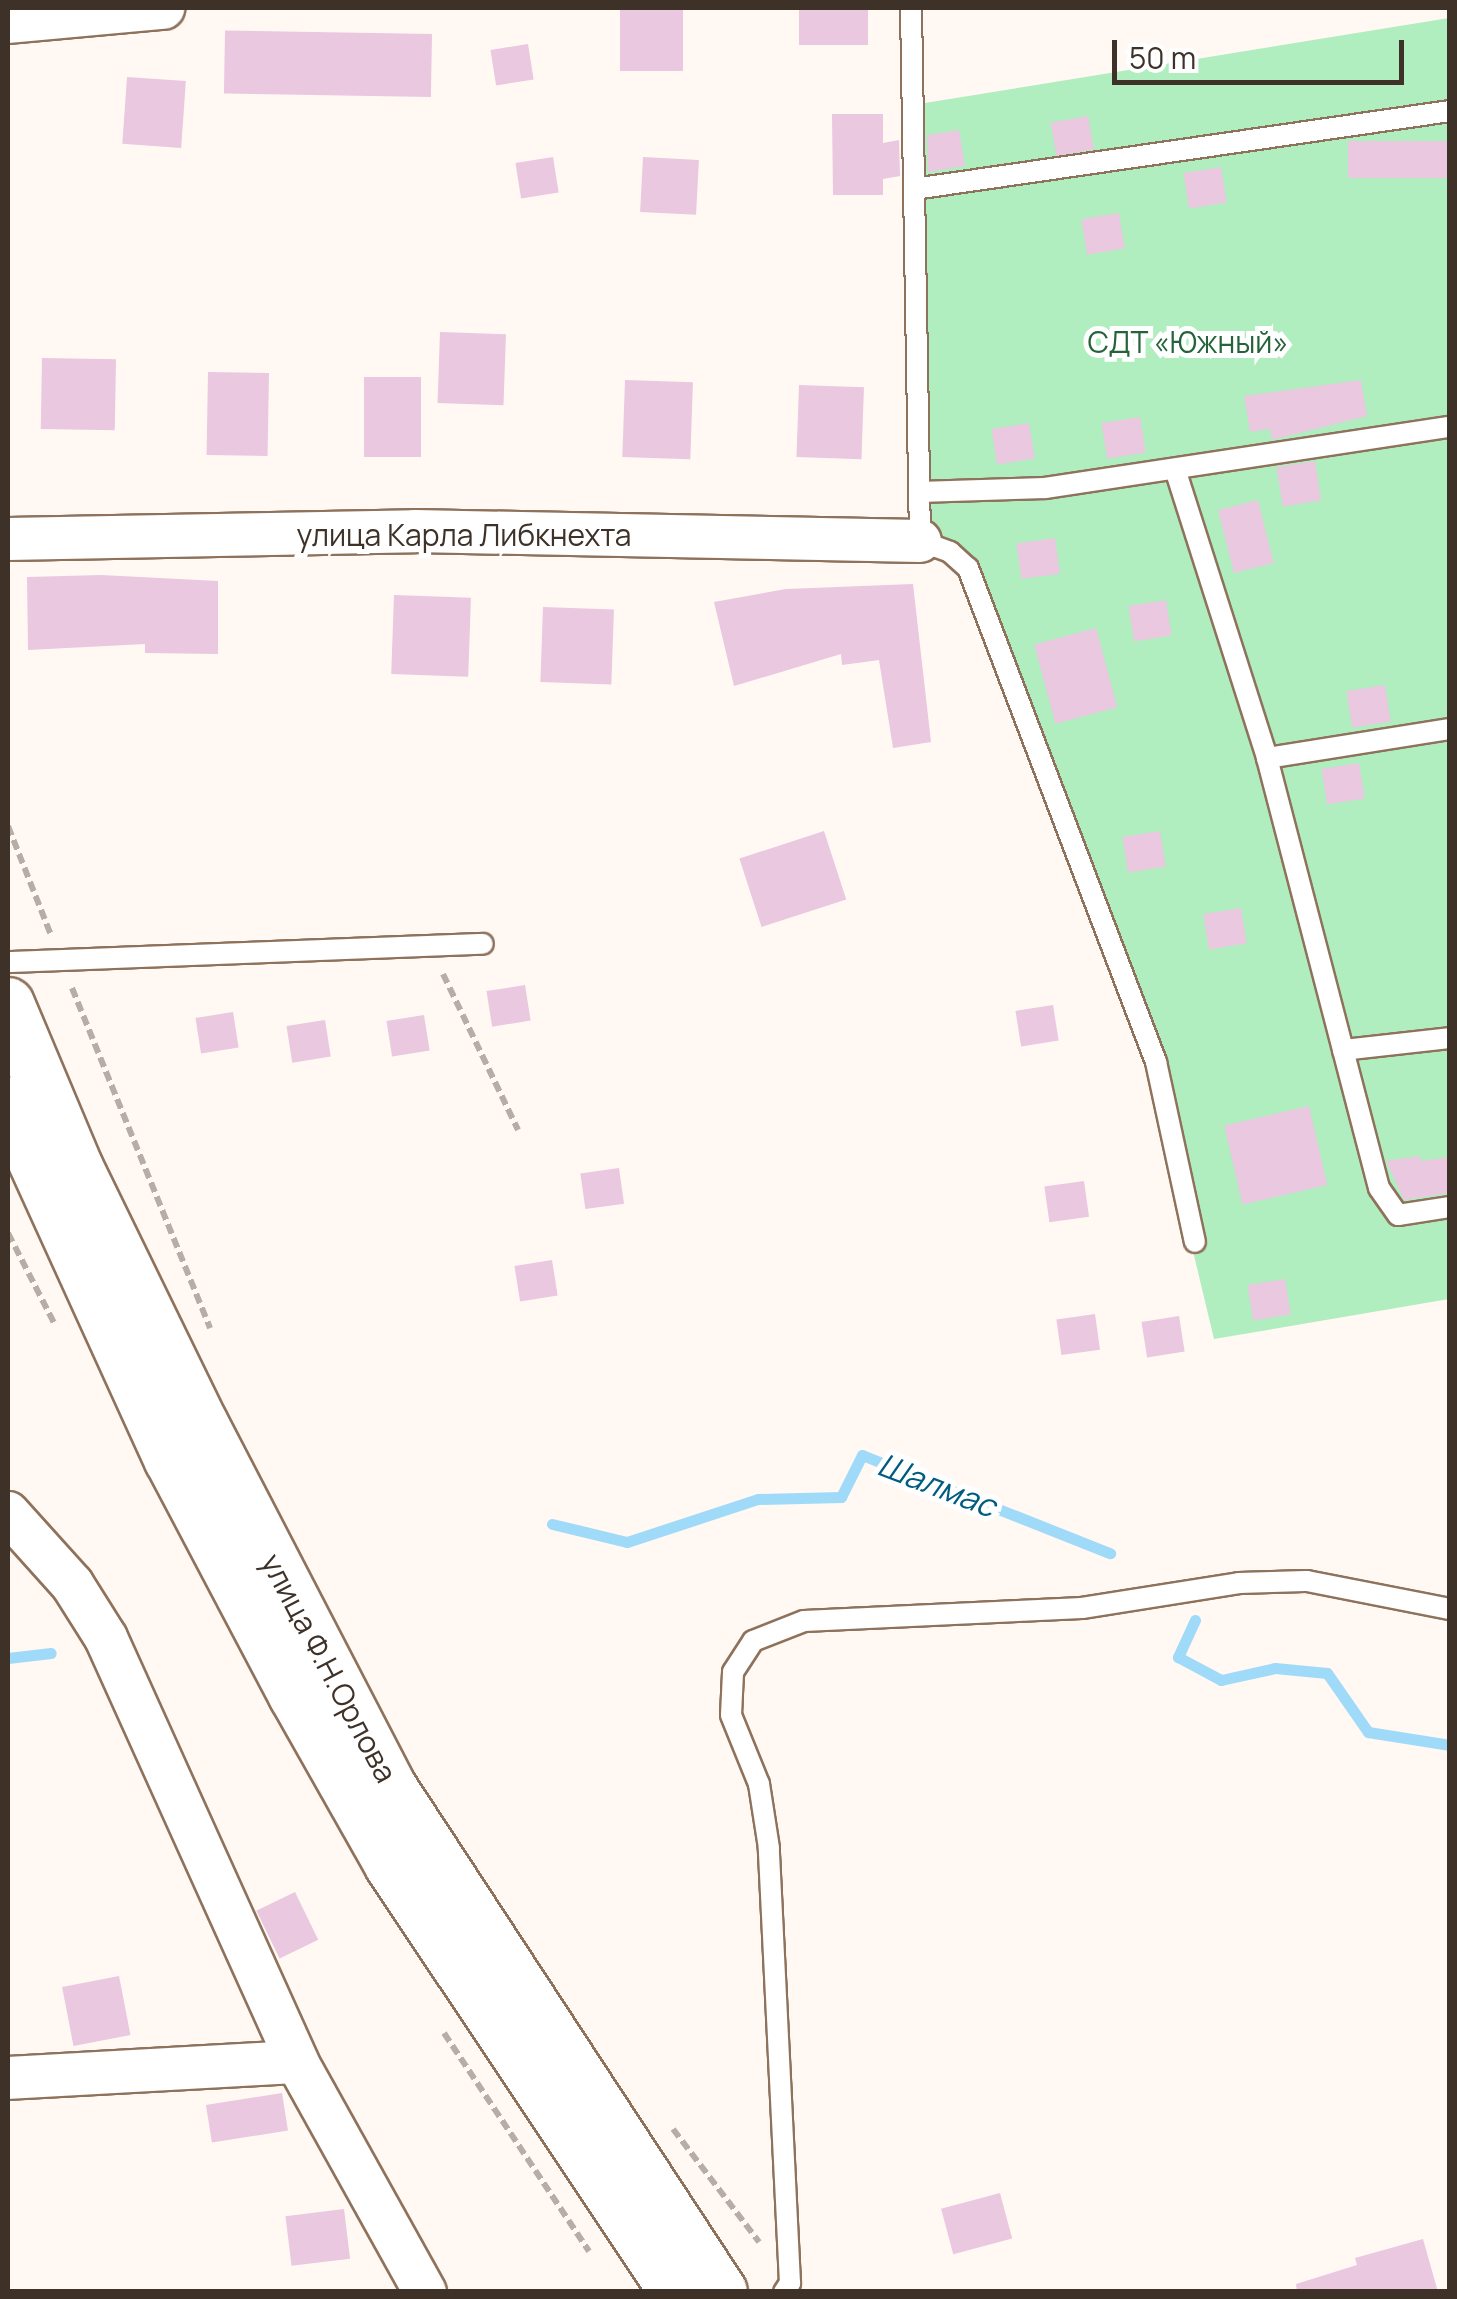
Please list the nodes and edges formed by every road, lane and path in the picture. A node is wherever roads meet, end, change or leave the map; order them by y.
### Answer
1 (163, 8) edge
2 (911, 8) edge
3 (8, 22) edge
4 (1450, 111) edge
5 (914, 189) junction
6 (1450, 427) edge
7 (1174, 469) junction
8 (919, 492) junction
9 (8, 539) edge
10 (920, 541) junction
11 (1450, 729) edge
12 (1267, 758) junction
13 (8, 826) edge
14 (483, 944) dead end
15 (429, 946) junction
16 (8, 962) edge
17 (62, 964) junction
18 (8, 1004) edge
19 (1450, 1038) edge
20 (1343, 1050) junction
21 (8, 1102) edge
22 (518, 1130) dead end
23 (1450, 1207) edge
24 (1195, 1242) dead end
25 (216, 1344) dead end
26 (8, 1512) edge
27 (1450, 1609) edge
28 (297, 2062) junction
29 (8, 2078) edge
30 (671, 2126) dead end
31 (787, 2287) edge
32 (426, 2292) edge
33 (676, 2292) edge
34 (721, 2292) edge

1 - 3 street
2 - 5 lane
4 - 5 lane
5 - 8 lane
6 - 7 lane
7 - 8 lane
7 - 12 lane
8 - 10 lane
9 - 10 street, улица Карла Либкнехта
10 - 24 lane
11 - 12 lane
12 - 20 lane
13 - 17 path
14 - 15 lane
15 - 17 lane
15 - 22 path
16 - 17 lane
17 - 25 path
18 - 34 street, улица Ф.Н.Орлова
19 - 20 lane
20 - 23 lane
21 - 33 street, улица Ф.Н.Орлова
26 - 28 street
27 - 31 lane
28 - 29 street
28 - 32 street
30 - 31 path

